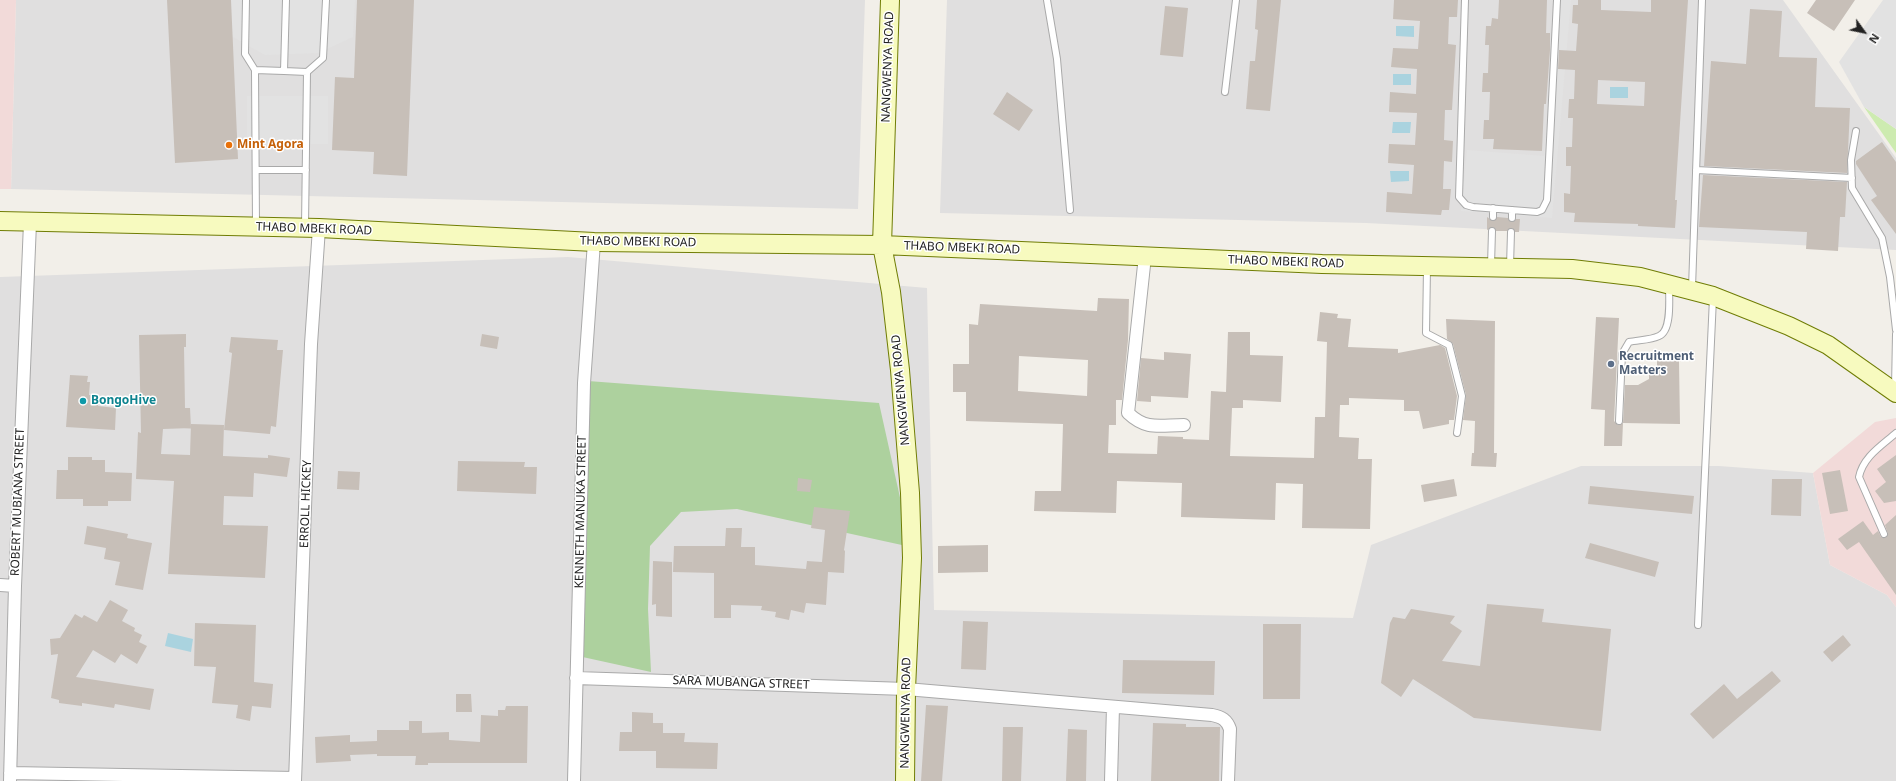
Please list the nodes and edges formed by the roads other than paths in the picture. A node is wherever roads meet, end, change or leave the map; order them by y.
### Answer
1 (246, 0) edge
2 (286, 0) edge
3 (326, 0) edge
4 (890, 0) edge
5 (1048, 0) edge
6 (1236, 0) edge
7 (1465, 0) edge
8 (1557, 0) edge
9 (1702, 0) edge
10 (255, 70) junction
11 (284, 71) junction
12 (307, 72) junction
13 (1225, 92) dead end
14 (1856, 131) dead end
15 (256, 170) junction
16 (306, 170) junction
17 (1696, 170) junction
18 (1852, 178) junction
19 (1493, 208) junction
20 (1070, 210) dead end
21 (1512, 210) junction
22 (1493, 217) dead end
23 (1512, 218) dead end
24 (0, 222) edge
25 (30, 223) junction
26 (256, 227) junction
27 (312, 228) junction
28 (1492, 231) dead end
29 (1511, 232) dead end
30 (594, 242) junction
31 (882, 245) junction
32 (1145, 256) junction
33 (1427, 266) junction
34 (1491, 267) junction
35 (1510, 267) junction
36 (1669, 285) junction
37 (1692, 291) junction
38 (1713, 296) junction
39 (1896, 330) edge
40 (1896, 334) edge
41 (1896, 392) edge
42 (1618, 421) dead end
43 (1184, 425) dead end
44 (1458, 433) dead end
45 (1896, 433) edge
46 (1884, 534) dead end
47 (0, 585) edge
48 (15, 586) junction
49 (1698, 625) dead end
50 (576, 678) junction
51 (906, 689) junction
52 (1113, 707) junction
53 (10, 777) edge
54 (294, 780) edge
55 (574, 781) edge
56 (905, 781) edge
57 (1111, 781) edge
58 (1228, 781) edge

1 - 10 lane
2 - 11 lane
3 - 12 lane
4 - 31 main road, NANGWENYA ROAD
5 - 20 lane
6 - 13 lane
7 - 19 lane
8 - 21 lane
9 - 17 lane
10 - 11 lane
10 - 15 lane
11 - 12 lane
12 - 16 lane
14 - 18 lane
15 - 16 lane
15 - 26 lane
16 - 27 lane
17 - 18 lane
17 - 37 lane
18 - 39 lane
19 - 21 lane
19 - 22 lane
21 - 23 lane
24 - 25 main road, THABO MBEKI ROAD
25 - 26 main road, THABO MBEKI ROAD
25 - 48 street, ROBERT MUBIANA STREET
26 - 27 main road, THABO MBEKI ROAD
27 - 30 main road, THABO MBEKI ROAD
27 - 54 street, ERROLL HICKEY
28 - 34 lane
29 - 35 lane
30 - 31 main road, THABO MBEKI ROAD
30 - 50 street, KENNETH MANUKA STREET
31 - 32 main road, THABO MBEKI ROAD
31 - 51 main road, NANGWENYA ROAD
32 - 33 main road, THABO MBEKI ROAD
32 - 43 street
33 - 34 main road, THABO MBEKI ROAD
33 - 44 lane
34 - 35 main road, THABO MBEKI ROAD
35 - 36 main road, THABO MBEKI ROAD
36 - 37 main road, THABO MBEKI ROAD
36 - 42 lane
37 - 38 main road, THABO MBEKI ROAD
38 - 41 main road, THABO MBEKI ROAD
38 - 49 lane
40 - 41 lane
45 - 46 lane
47 - 48 street
48 - 53 street, ROBERT MUBIANA STREET
50 - 51 street, SARA MUBANGA STREET
50 - 55 street, KENNETH MANUKA STREET
51 - 52 street, SARA MUBANGA STREET
51 - 56 main road, NANGWENYA ROAD
52 - 57 street
52 - 58 street, SARA MUBANGA STREET
53 - 54 street

